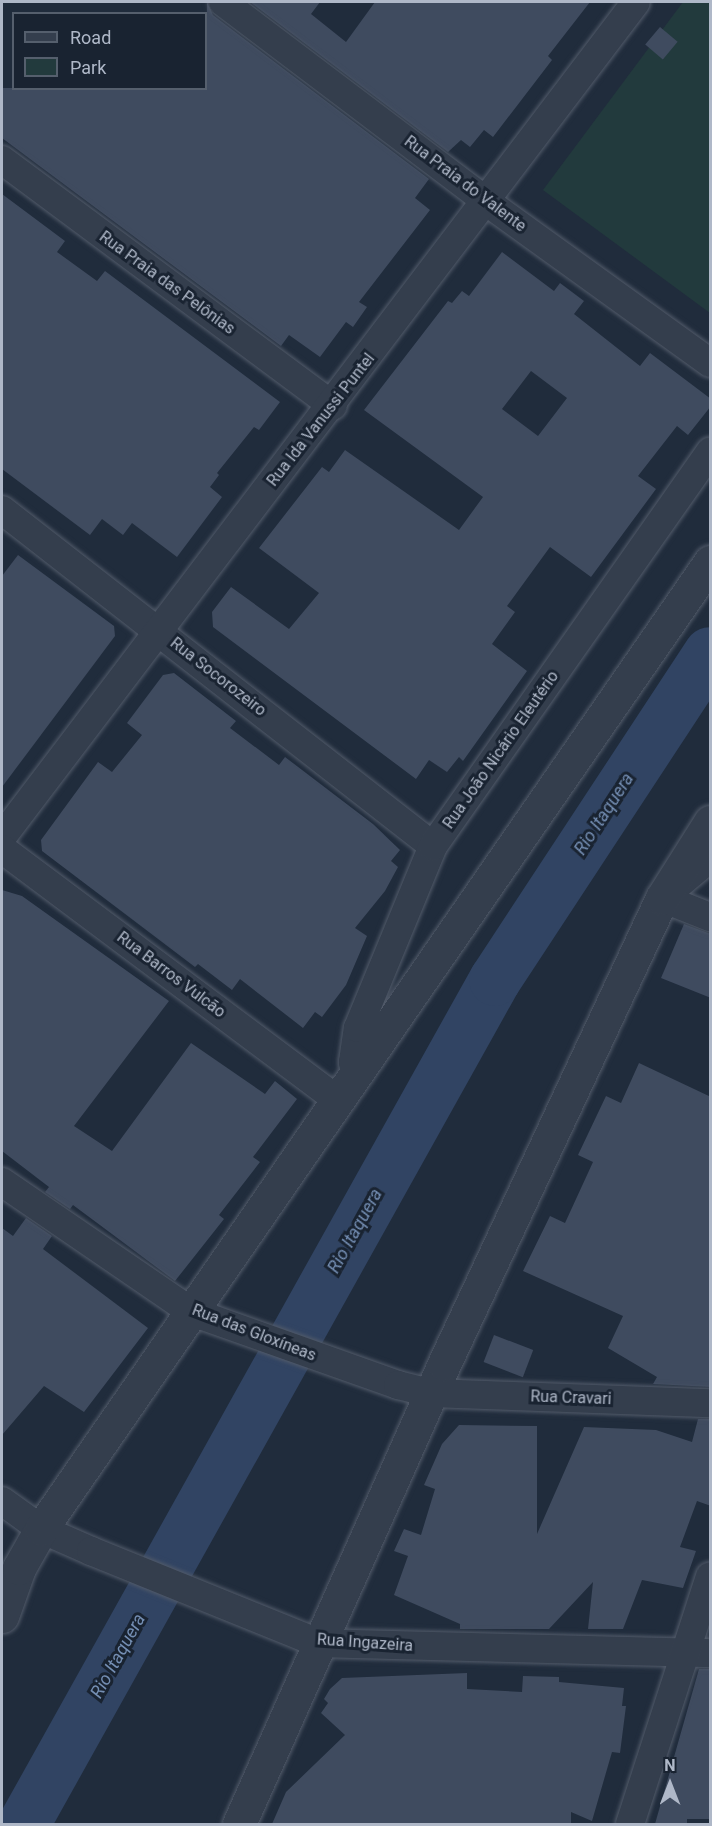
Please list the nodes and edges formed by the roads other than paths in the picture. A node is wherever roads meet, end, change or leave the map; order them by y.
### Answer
1 (223, 2) edge
2 (636, 2) edge
3 (2, 160) edge
4 (487, 202) junction
5 (711, 363) edge
6 (333, 406) junction
7 (711, 452) edge
8 (2, 510) edge
9 (711, 562) edge
10 (159, 630) junction
11 (711, 822) edge
12 (2, 837) edge
13 (434, 846) junction
14 (2, 849) edge
15 (711, 858) edge
16 (662, 897) junction
17 (711, 917) edge
18 (348, 1090) junction
19 (2, 1182) edge
20 (192, 1312) junction
21 (431, 1393) junction
22 (711, 1403) edge
23 (2, 1502) edge
24 (41, 1529) junction
25 (711, 1577) edge
26 (10, 1578) edge
27 (2, 1616) edge
28 (319, 1643) junction
29 (699, 1653) edge
30 (239, 1824) edge
31 (630, 1824) edge

1 - 4 street, Rua Praia do Valente
2 - 4 street, Rua Ida Vanussi Puntel
3 - 6 street, Rua Praia das Pelônias
4 - 5 street, Rua Praia do Valente
4 - 6 street, Rua Ida Vanussi Puntel
6 - 10 street, Rua Ida Vanussi Puntel
7 - 13 street, Rua João Nicário Eleutério
8 - 10 street, Rua Socorozeiro
9 - 18 street
10 - 12 street, Rua Ida Vanussi Puntel
10 - 13 street, Rua Socorozeiro
11 - 16 street
13 - 18 street, Rua João Nicário Eleutério
14 - 18 street, Rua Barros Vulcão
15 - 16 street
16 - 17 street
16 - 21 street
18 - 20 street
19 - 20 street, Rua das Gloxíneas
20 - 21 street, Rua das Gloxíneas
20 - 24 street
21 - 22 street, Rua Cravari
21 - 28 street
23 - 24 street, Rua Ingazeira
24 - 26 street
24 - 28 street, Rua Ingazeira
25 - 29 street
26 - 27 street
28 - 29 street, Rua Ingazeira
28 - 30 street
29 - 31 street

